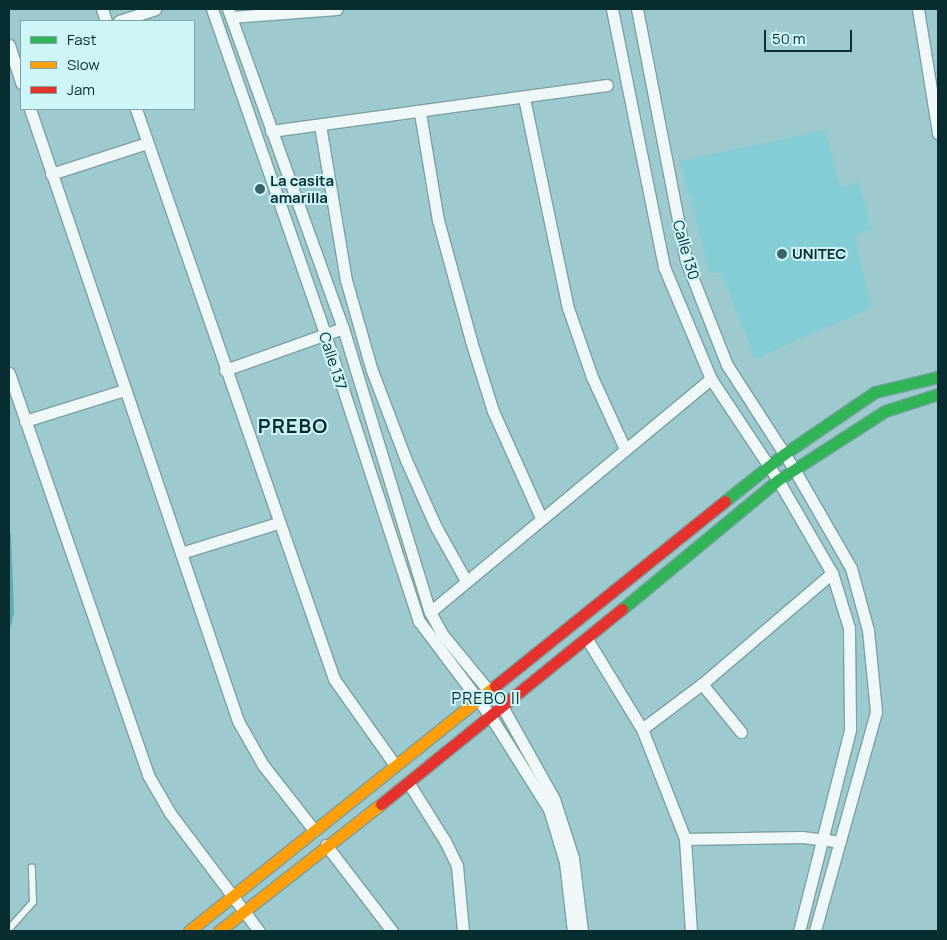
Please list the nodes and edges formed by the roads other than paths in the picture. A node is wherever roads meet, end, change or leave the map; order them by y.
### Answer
1 (155, 9) edge
2 (212, 9) edge
3 (337, 9) edge
4 (612, 9) edge
5 (637, 9) edge
6 (918, 9) edge
7 (249, 12) edge
8 (230, 13) edge
9 (122, 20) edge
10 (9, 44) edge
11 (20, 80) edge
12 (607, 85) dead end
13 (524, 98) junction
14 (30, 110) edge
15 (136, 110) edge
16 (420, 113) junction
17 (320, 125) junction
18 (271, 131) junction
19 (938, 133) edge
20 (148, 142) junction
21 (51, 174) junction
22 (343, 328) junction
23 (325, 334) junction
24 (225, 370) junction
25 (9, 373) edge
26 (938, 377) edge
27 (711, 380) junction
28 (124, 390) junction
29 (938, 394) edge
30 (25, 421) junction
31 (625, 449) junction
32 (784, 454) junction
33 (768, 467) junction
34 (794, 469) junction
35 (778, 480) junction
36 (541, 518) junction
37 (278, 523) junction
38 (181, 553) junction
39 (832, 573) junction
40 (466, 581) junction
41 (430, 612) junction
42 (586, 639) junction
43 (702, 684) junction
44 (491, 689) junction
45 (478, 699) junction
46 (504, 708) junction
47 (492, 717) junction
48 (642, 729) junction
49 (741, 732) dead end
50 (395, 765) junction
51 (408, 782) junction
52 (314, 830) junction
53 (685, 839) junction
54 (822, 839) junction
55 (840, 842) junction
56 (326, 845) junction
57 (32, 868) dead end
58 (231, 896) junction
59 (243, 911) junction
60 (9, 929) edge
61 (189, 931) edge
62 (219, 931) edge
63 (259, 931) edge
64 (392, 931) edge
65 (463, 931) edge
66 (573, 931) edge
67 (582, 931) edge
68 (691, 931) edge
69 (798, 931) edge
70 (815, 931) edge

1 - 9 street
2 - 23 street, Calle 137
3 - 7 street
4 - 27 street, Calle 130
5 - 32 street, Calle 130
6 - 19 street
7 - 8 street
8 - 18 street
10 - 11 street
12 - 13 street
13 - 16 street
13 - 31 street
14 - 21 street
15 - 20 street
16 - 17 street
16 - 36 street
17 - 18 street
17 - 40 street
18 - 22 street
20 - 21 street
20 - 24 street
21 - 28 street
22 - 23 street
22 - 41 street
23 - 24 street
23 - 45 street, Calle 137
24 - 37 street
25 - 30 street
26 - 32 street
27 - 31 street
27 - 33 street, Calle 130
28 - 30 street
28 - 38 street
29 - 34 street
30 - 58 street
31 - 36 street
32 - 33 street
32 - 34 street, Calle 130
33 - 35 street, Calle 130
33 - 44 street
34 - 35 street
34 - 55 street, Calle 130
35 - 39 street, Calle 130
35 - 42 street
36 - 40 street
37 - 38 street
37 - 50 street
38 - 52 street
39 - 43 street
39 - 54 street, Calle 130
40 - 41 street
41 - 44 street
42 - 46 street
42 - 48 street
43 - 48 street
43 - 49 street
44 - 45 street
44 - 46 street
45 - 47 street, Calle 137
45 - 50 street
46 - 47 street
46 - 67 street
47 - 51 street
47 - 66 street, Calle 137
48 - 53 street
50 - 52 street
51 - 56 street
51 - 65 street
52 - 58 street
53 - 54 street
53 - 68 street
54 - 55 street
54 - 69 street, Calle 130
55 - 70 street, Calle 130
56 - 59 street
56 - 64 street
57 - 60 lane
58 - 59 street
58 - 61 street
59 - 62 street
59 - 63 street

